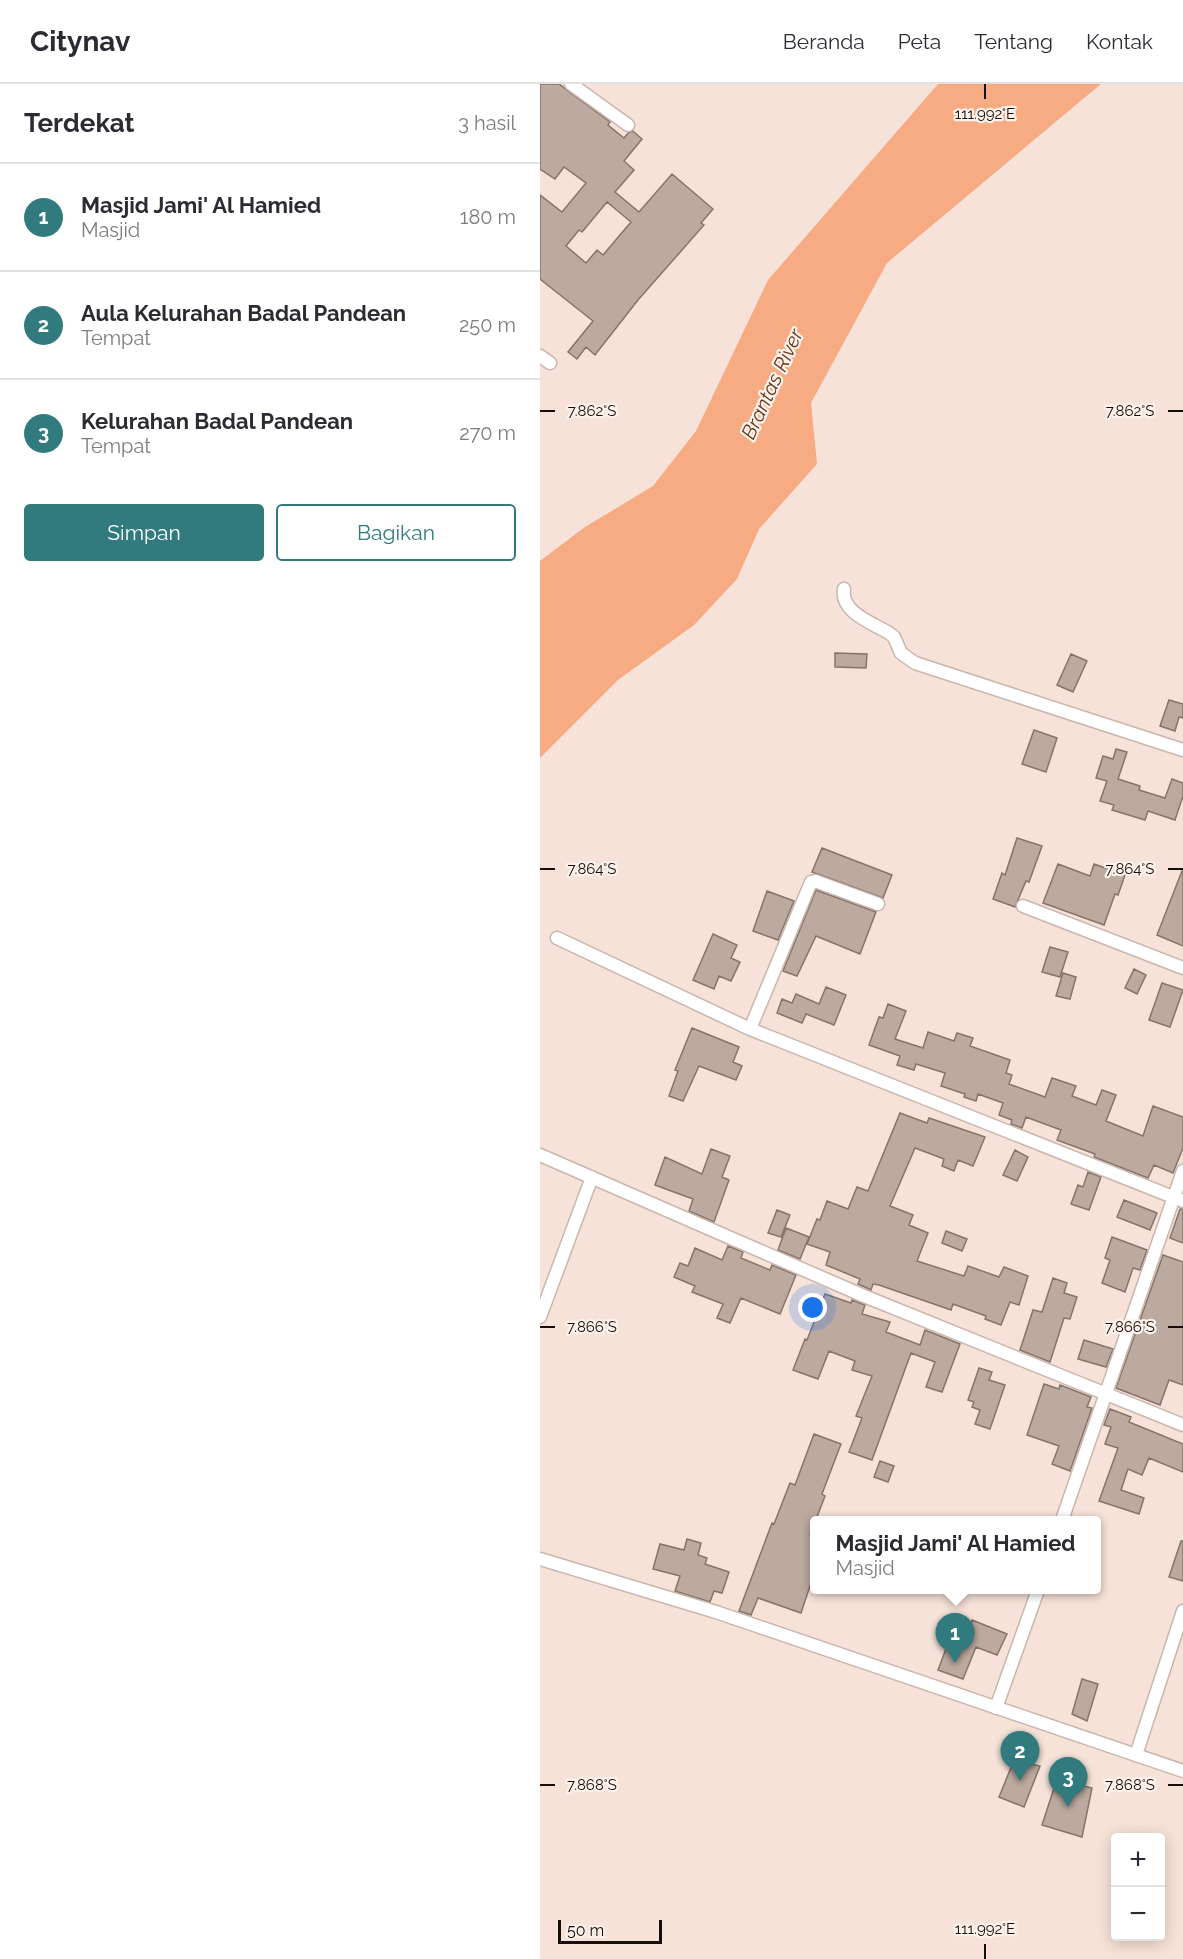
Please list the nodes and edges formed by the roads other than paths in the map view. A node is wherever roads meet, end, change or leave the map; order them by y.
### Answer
1 (571, 84) edge
2 (628, 125) dead end
3 (844, 590) dead end
4 (1183, 750) edge
5 (878, 904) dead end
6 (1023, 906) dead end
7 (557, 938) dead end
8 (1183, 968) edge
9 (750, 1029) junction
10 (540, 1155) edge
11 (1183, 1171) edge
12 (592, 1177) junction
13 (1179, 1199) edge
14 (540, 1317) edge
15 (1106, 1395) junction
16 (1183, 1425) edge
17 (1064, 1516) edge
18 (540, 1559) edge
19 (1037, 1594) edge
20 (1183, 1611) edge
21 (996, 1708) junction
22 (1136, 1755) junction
23 (1183, 1771) edge

1 - 2 street
3 - 4 street
5 - 9 street
6 - 8 street
7 - 9 street
9 - 13 street
10 - 12 street
11 - 13 street
12 - 14 street
12 - 15 street
13 - 15 street
15 - 16 street
15 - 17 street
18 - 21 street
19 - 21 street
20 - 22 street
21 - 22 street
22 - 23 street

